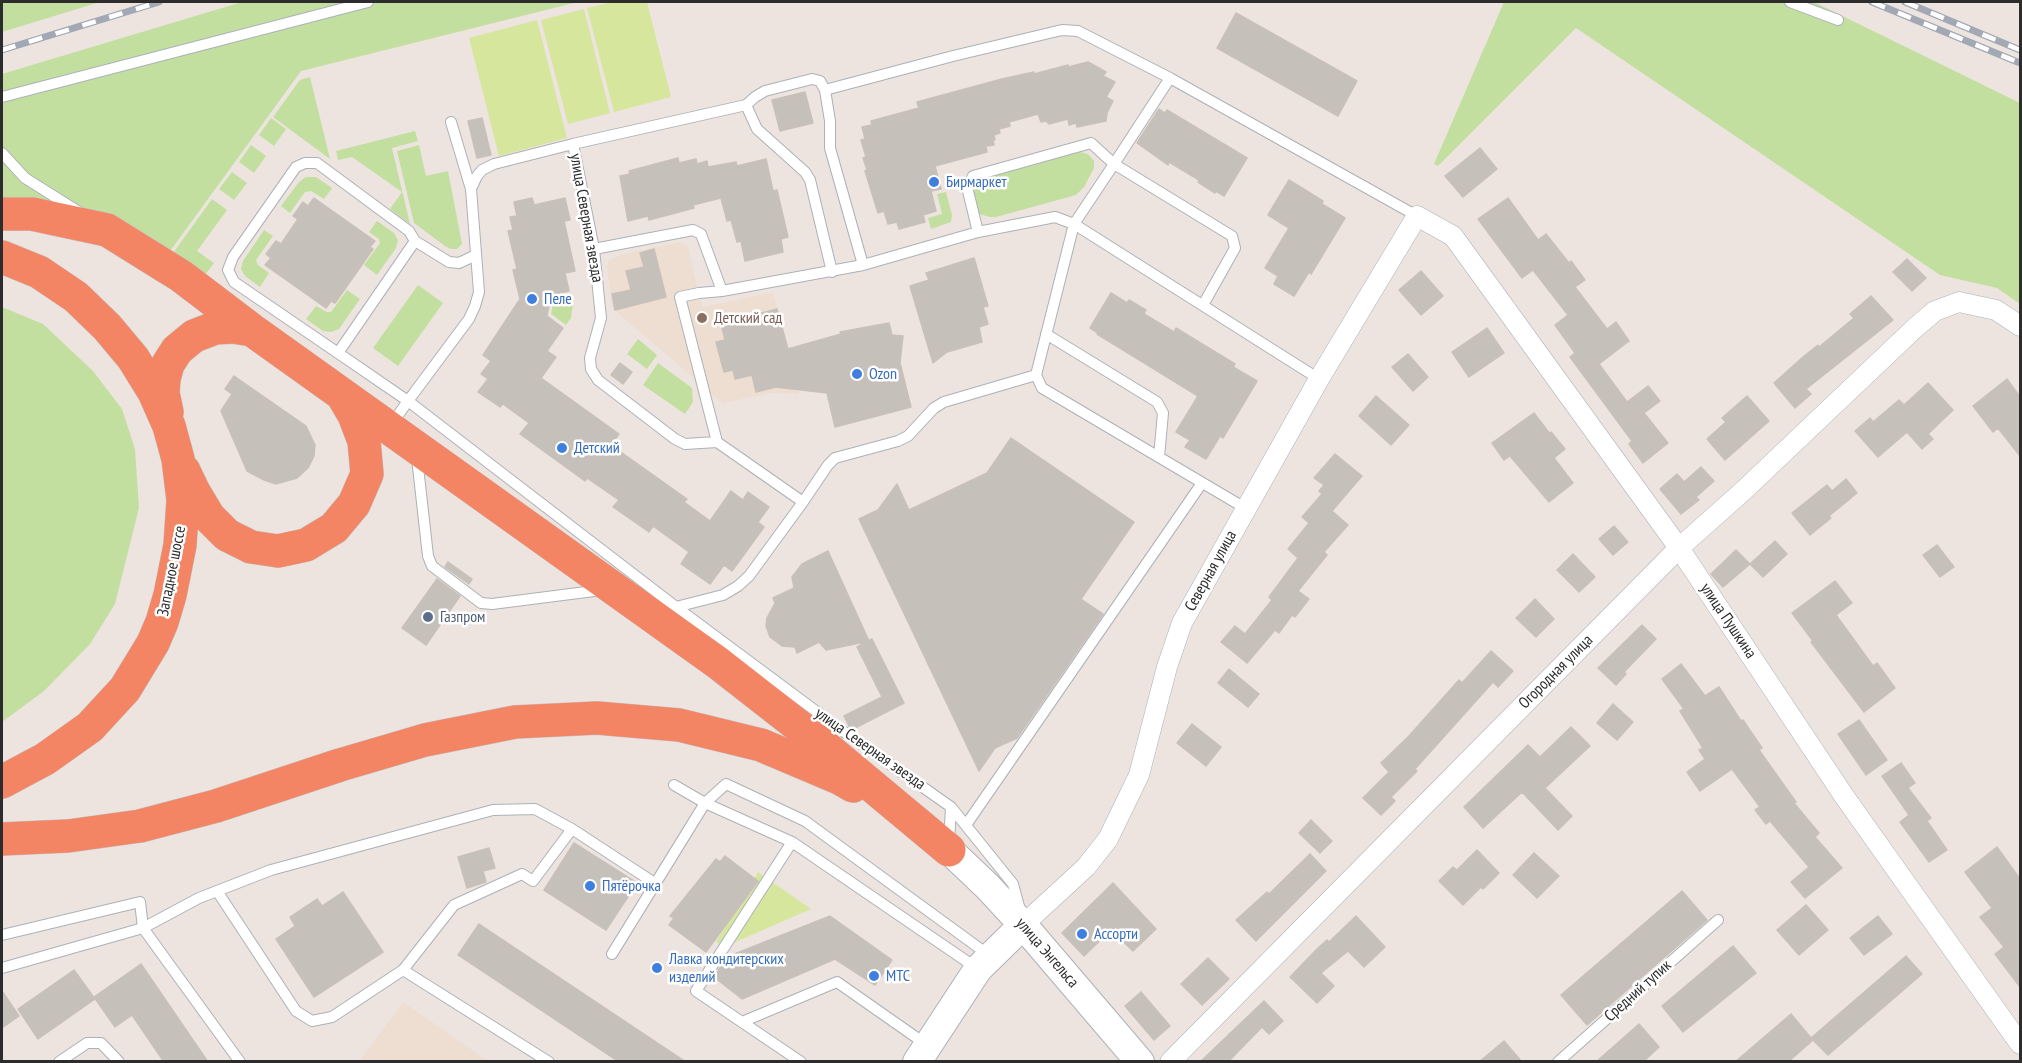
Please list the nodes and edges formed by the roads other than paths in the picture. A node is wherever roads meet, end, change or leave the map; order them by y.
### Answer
1 (369, 2) edge
2 (1790, 2) edge
3 (1838, 20) dead end
4 (1170, 78) junction
5 (825, 90) junction
6 (2, 97) edge
7 (746, 105) junction
8 (451, 122) dead end
9 (573, 144) junction
10 (2, 153) edge
11 (1114, 164) junction
12 (471, 189) junction
13 (2, 214) edge
14 (1417, 216) junction
15 (1074, 224) junction
16 (107, 230) junction
17 (978, 232) junction
18 (415, 241) junction
19 (594, 249) junction
20 (477, 255) junction
21 (2, 257) edge
22 (863, 265) junction
23 (832, 272) junction
24 (722, 291) junction
25 (1203, 305) junction
26 (2020, 326) edge
27 (252, 330) junction
28 (1046, 334) junction
29 (338, 353) junction
30 (1036, 375) junction
31 (1319, 379) junction
32 (341, 393) junction
33 (408, 401) junction
34 (169, 426) junction
35 (389, 428) junction
36 (717, 442) junction
37 (416, 447) junction
38 (1159, 457) junction
39 (178, 459) junction
40 (1202, 483) junction
41 (802, 502) junction
42 (1245, 508) junction
43 (1679, 548) junction
44 (612, 588) junction
45 (675, 607) junction
46 (2, 782) edge
47 (674, 785) dead end
48 (705, 803) junction
49 (951, 807) junction
50 (572, 829) junction
51 (958, 837) junction
52 (2, 839) edge
53 (792, 842) junction
54 (656, 884) junction
55 (217, 891) junction
56 (1718, 920) dead end
57 (1023, 925) junction
58 (143, 928) junction
59 (2, 935) edge
60 (612, 954) dead end
61 (984, 963) junction
62 (2, 968) edge
63 (404, 970) junction
64 (742, 1022) junction
65 (2020, 1044) edge
66 (922, 1053) edge
67 (58, 1062) edge
68 (119, 1062) edge
69 (240, 1062) edge
70 (549, 1062) edge
71 (801, 1062) edge
72 (1140, 1062) edge
73 (1170, 1062) edge
74 (1558, 1062) edge

1 - 6 lane
2 - 3 lane
4 - 5 lane
4 - 11 lane
4 - 14 lane
5 - 7 lane
5 - 22 lane
7 - 9 lane
7 - 23 lane
8 - 12 lane
9 - 12 lane, улица Северная звезда
9 - 19 lane, улица Северная звезда
10 - 16 lane
11 - 15 lane
11 - 17 lane
11 - 25 lane
12 - 20 lane
13 - 16 highway
14 - 31 street, Северная улица
14 - 43 street, улица Пушкина
15 - 17 lane
15 - 25 lane
15 - 28 lane
16 - 27 highway
17 - 22 lane
18 - 20 lane, улица Северная звезда
18 - 29 lane
18 - 29 lane, улица Северная звезда
19 - 24 lane
19 - 36 lane, улица Северная звезда
20 - 33 lane
21 - 34 highway, Западное шоссе
22 - 23 lane
23 - 24 lane
24 - 36 lane
25 - 31 lane
26 - 43 street, Огородная улица
27 - 32 highway
27 - 34 highway
28 - 30 lane
28 - 38 lane
29 - 33 lane, улица Северная звезда
30 - 38 lane
30 - 41 lane
31 - 42 street, Северная улица
32 - 35 highway
32 - 39 highway
33 - 35 lane
33 - 45 lane, улица Северная звезда
34 - 39 highway, Западное шоссе
35 - 37 highway
36 - 41 lane
37 - 44 highway
37 - 44 lane
38 - 40 lane
39 - 46 highway, Западное шоссе
40 - 42 lane
40 - 51 lane
41 - 45 lane
42 - 57 street, Северная улица
43 - 65 street, улица Пушкина
43 - 73 street, Огородная улица
44 - 51 highway
45 - 49 lane, улица Северная звезда
47 - 48 lane
48 - 53 lane
48 - 54 lane
48 - 61 lane
49 - 51 lane
49 - 51 lane, улица Северная звезда
50 - 54 lane
50 - 55 lane
50 - 63 lane
51 - 52 highway
51 - 57 main road, улица Энгельса
53 - 61 lane
53 - 64 lane
54 - 60 lane
55 - 58 lane
55 - 63 lane
56 - 74 lane, Средний тупик
57 - 61 main road
57 - 72 main road, улица Энгельса
58 - 59 lane
58 - 62 lane
58 - 69 lane
61 - 66 main road
63 - 70 lane
64 - 66 lane
64 - 71 lane
67 - 68 lane

